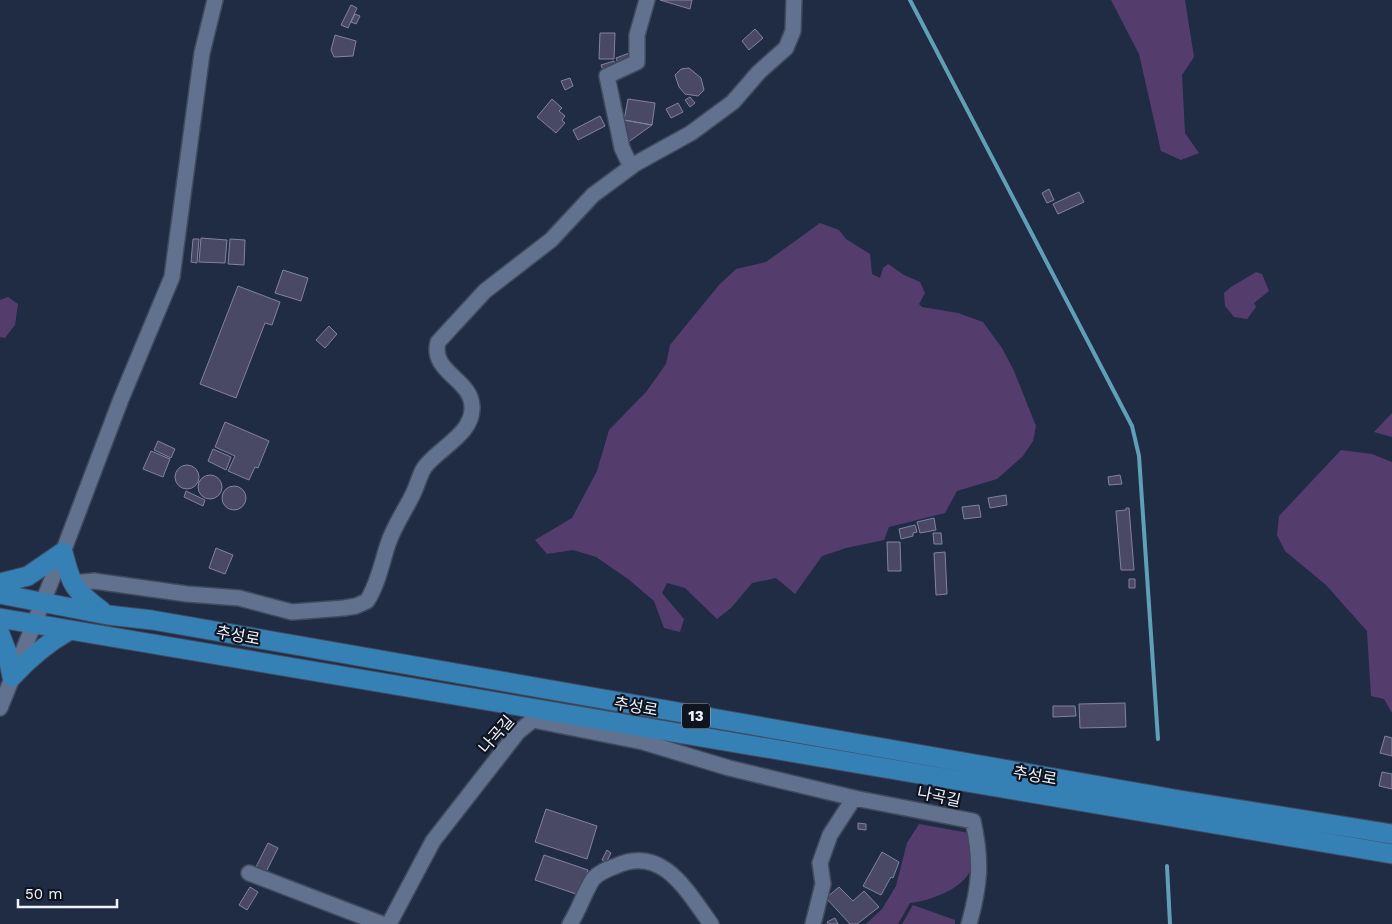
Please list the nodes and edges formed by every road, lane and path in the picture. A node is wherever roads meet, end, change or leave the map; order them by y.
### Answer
1 (215, 0) edge
2 (647, 0) edge
3 (794, 0) edge
4 (630, 167) junction
5 (63, 552) junction
6 (0, 583) edge
7 (72, 583) junction
8 (0, 594) edge
9 (42, 601) junction
10 (108, 615) junction
11 (0, 618) edge
12 (32, 623) junction
13 (70, 630) junction
14 (0, 634) edge
15 (12, 677) junction
16 (0, 708) edge
17 (854, 798) junction
18 (1392, 834) edge
19 (1392, 854) edge
20 (249, 872) dead end
21 (382, 924) edge
22 (389, 924) edge
23 (570, 924) edge
24 (711, 924) edge
25 (813, 924) edge
26 (969, 924) edge

1 - 5 street
2 - 4 street
3 - 4 street
4 - 7 street
5 - 6 main road
5 - 7 main road
5 - 9 street
7 - 10 main road
8 - 9 main road, 추성로 / 13
9 - 10 main road, 추성로 / 13
9 - 12 street
10 - 18 main road, 추성로 / 13
11 - 12 main road, 추성로 / 13
12 - 13 main road, 추성로 / 13
12 - 15 street
13 - 15 main road
13 - 19 main road, 추성로 / 13
14 - 15 main road
15 - 16 street
17 - 22 street, 나곡길
17 - 25 street
17 - 26 street, 나곡길
20 - 21 street
23 - 24 street

